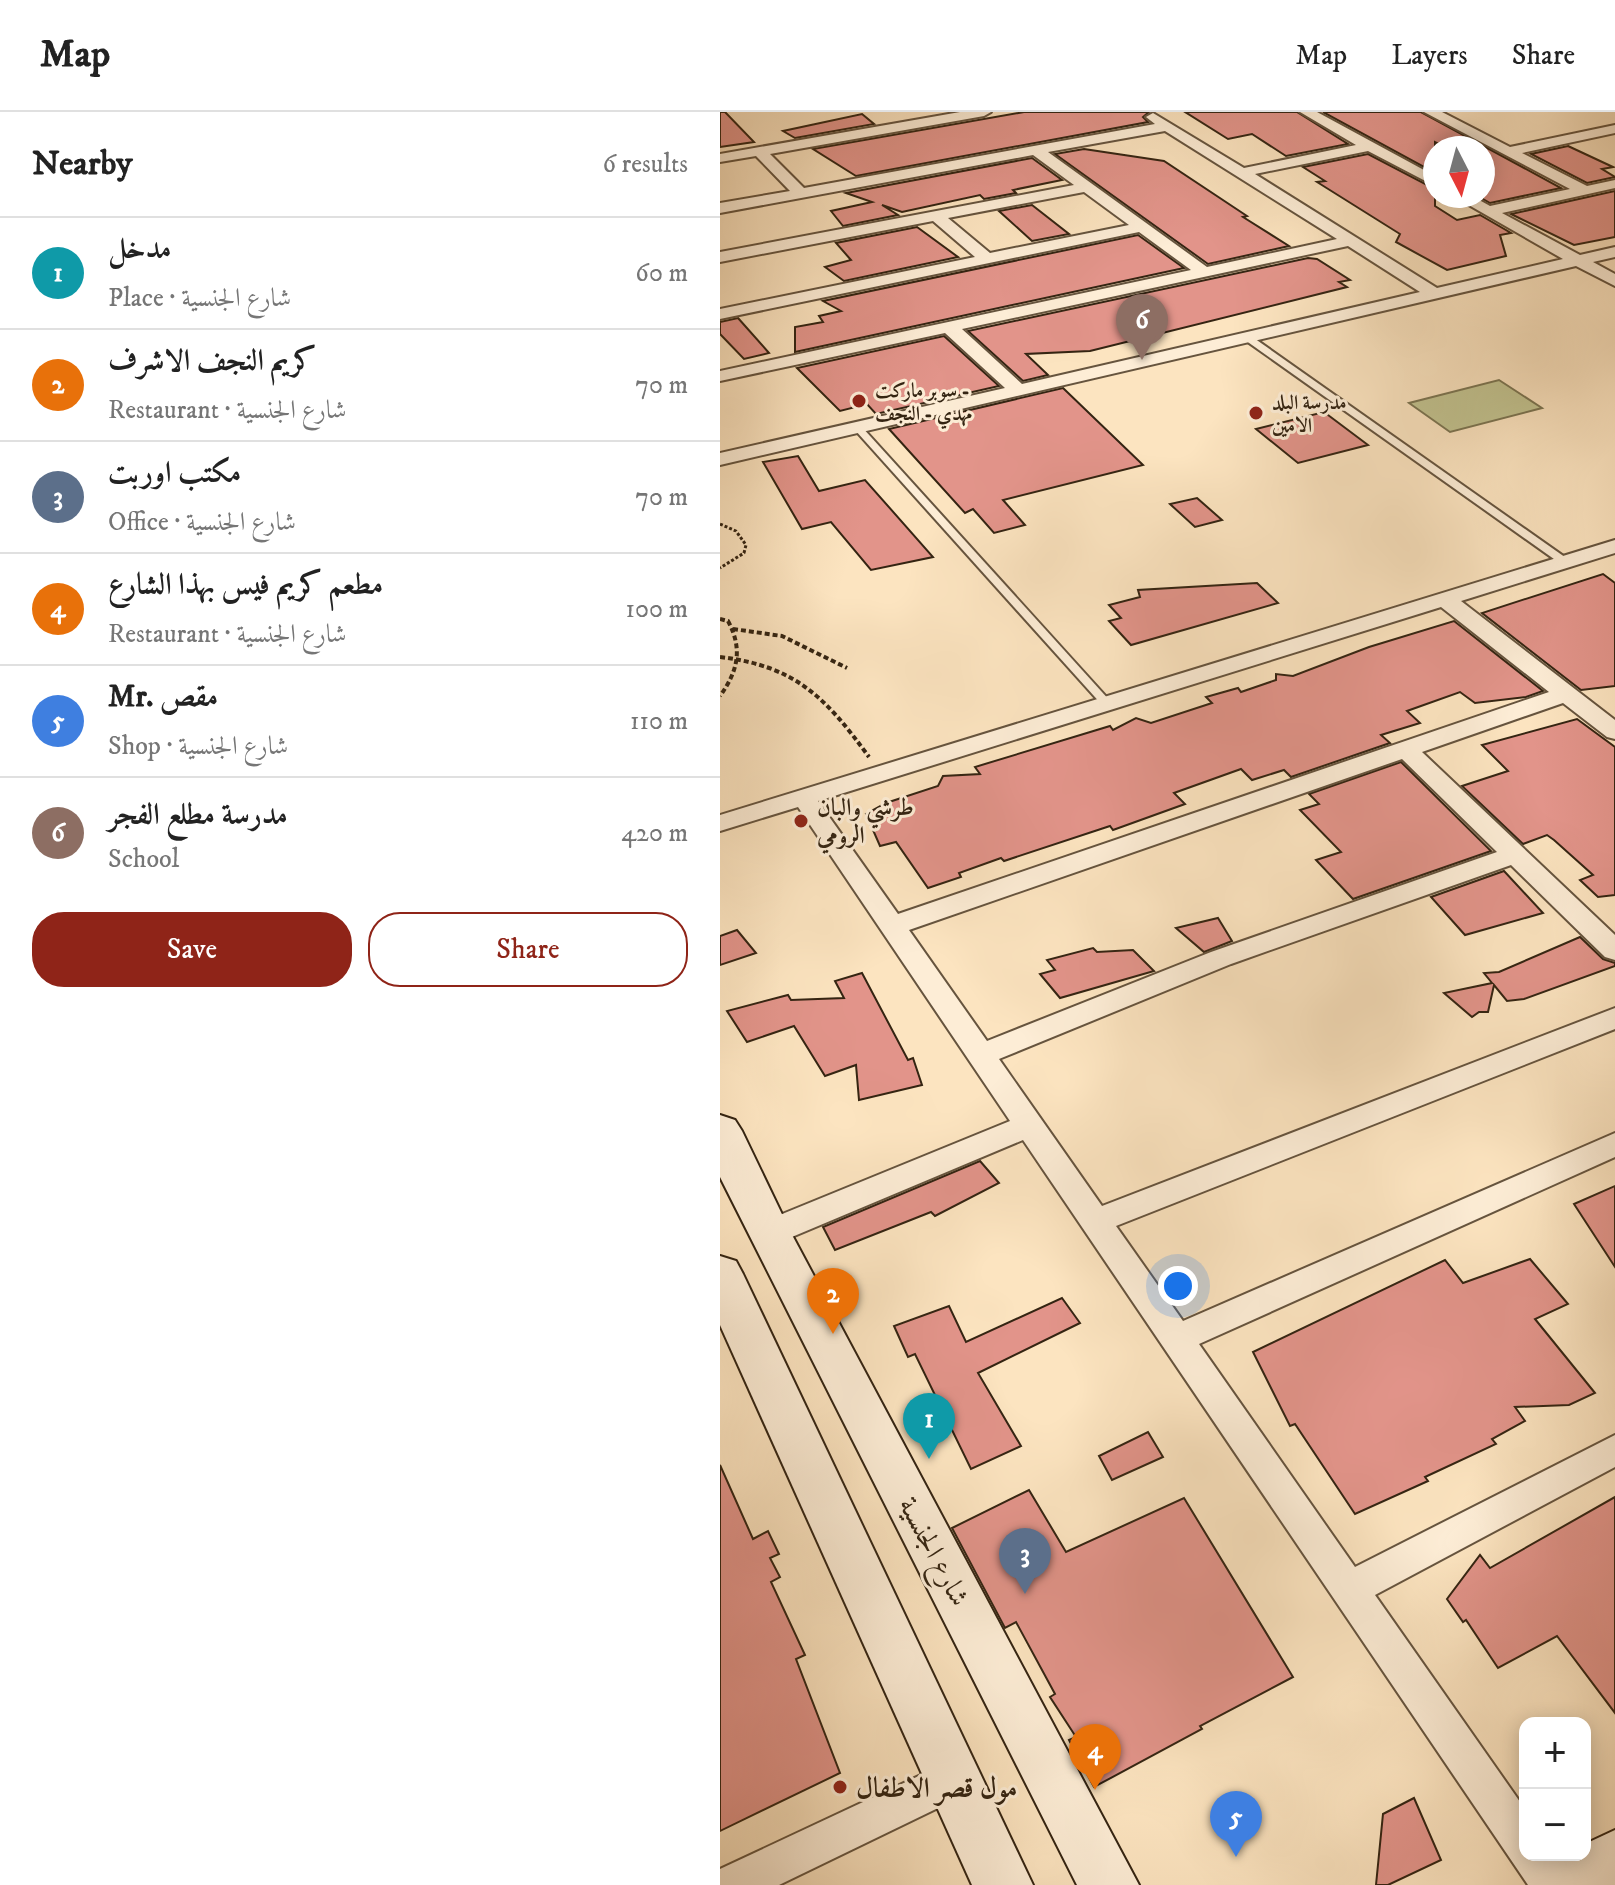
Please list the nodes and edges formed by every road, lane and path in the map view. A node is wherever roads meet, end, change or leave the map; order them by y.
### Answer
1 (984, 112) edge
2 (1146, 112) edge
3 (1307, 112) edge
4 (1472, 112) edge
5 (1437, 115) edge
6 (1167, 126) junction
7 (1615, 129) edge
8 (1371, 146) junction
9 (1034, 149) junction
10 (759, 151) junction
11 (1511, 151) junction
12 (720, 158) edge
13 (1240, 173) junction
14 (1423, 175) edge
15 (1615, 184) edge
16 (1086, 187) junction
17 (1586, 191) junction
18 (801, 193) junction
19 (720, 208) edge
20 (1483, 208) edge
21 (1488, 211) junction
22 (936, 216) junction
23 (1141, 227) junction
24 (1350, 241) junction
25 (1615, 252) edge
26 (720, 257) edge
27 (986, 258) junction
28 (1578, 261) junction
29 (1204, 272) junction
30 (1615, 281) edge
31 (1435, 294) junction
32 (720, 314) edge
33 (950, 328) junction
34 (1248, 338) junction
35 (720, 376) edge
36 (1019, 391) junction
37 (858, 428) junction
38 (720, 459) edge
39 (720, 524) edge
40 (1605, 549) edge
41 (1565, 562) junction
42 (1615, 567) edge
43 (720, 568) edge
44 (1445, 599) junction
45 (720, 619) edge
46 (733, 629) junction
47 (720, 657) edge
48 (737, 658) junction
49 (847, 668) dead end
50 (1566, 694) junction
51 (720, 696) edge
52 (1107, 704) junction
53 (1615, 732) edge
54 (1406, 749) junction
55 (882, 774) junction
56 (804, 798) junction
57 (720, 823) edge
58 (1516, 854) junction
59 (892, 926) junction
60 (1615, 951) edge
61 (1615, 1018) edge
62 (981, 1055) junction
63 (1029, 1125) junction
64 (720, 1131) edge
65 (1615, 1144) edge
66 (1096, 1221) junction
67 (769, 1233) junction
68 (720, 1274) edge
69 (1177, 1339) junction
70 (1615, 1450) edge
71 (1349, 1589) junction
72 (955, 1779) junction
73 (1519, 1836) edge
74 (1615, 1860) edge
75 (1536, 1861) edge
76 (733, 1885) edge
77 (1003, 1885) edge
78 (1109, 1885) edge
79 (1553, 1885) edge
80 (1574, 1885) edge

1 - 10 street
2 - 6 street
3 - 8 street
4 - 5 street
5 - 11 street
6 - 9 street
6 - 13 street
7 - 11 street
8 - 13 street
8 - 14 street
9 - 16 street
9 - 18 street
10 - 12 street
10 - 18 street
11 - 17 street
13 - 24 street
15 - 17 street
16 - 22 street
16 - 23 street
17 - 21 street
18 - 19 street
20 - 21 street
21 - 28 street
22 - 26 street
22 - 27 street
23 - 27 street
23 - 29 street
24 - 29 street
24 - 31 street
25 - 28 street
27 - 32 street
28 - 30 street
28 - 31 street
29 - 33 street
31 - 34 street
33 - 35 street
33 - 36 street
34 - 36 street
34 - 41 lane
36 - 37 street
37 - 38 street
37 - 52 lane
39 - 43 path
40 - 41 street
40 - 42 street
41 - 44 street
44 - 50 street
44 - 52 street
45 - 46 path
46 - 48 path
46 - 49 path
47 - 48 path
48 - 51 path
48 - 55 path
50 - 53 street
50 - 54 street
52 - 55 street
54 - 58 street
54 - 59 street
55 - 56 street
56 - 57 street
56 - 59 street
58 - 60 street
58 - 62 street
59 - 62 street
61 - 66 street
62 - 63 street
63 - 66 street
63 - 67 street
64 - 67 main road, شارع الجنسية
65 - 69 street
66 - 69 street
67 - 78 main road, شارع الجنسية
68 - 72 main road
69 - 71 street
70 - 71 street
71 - 73 street
72 - 76 street
72 - 77 main road
74 - 80 main road
75 - 79 street

